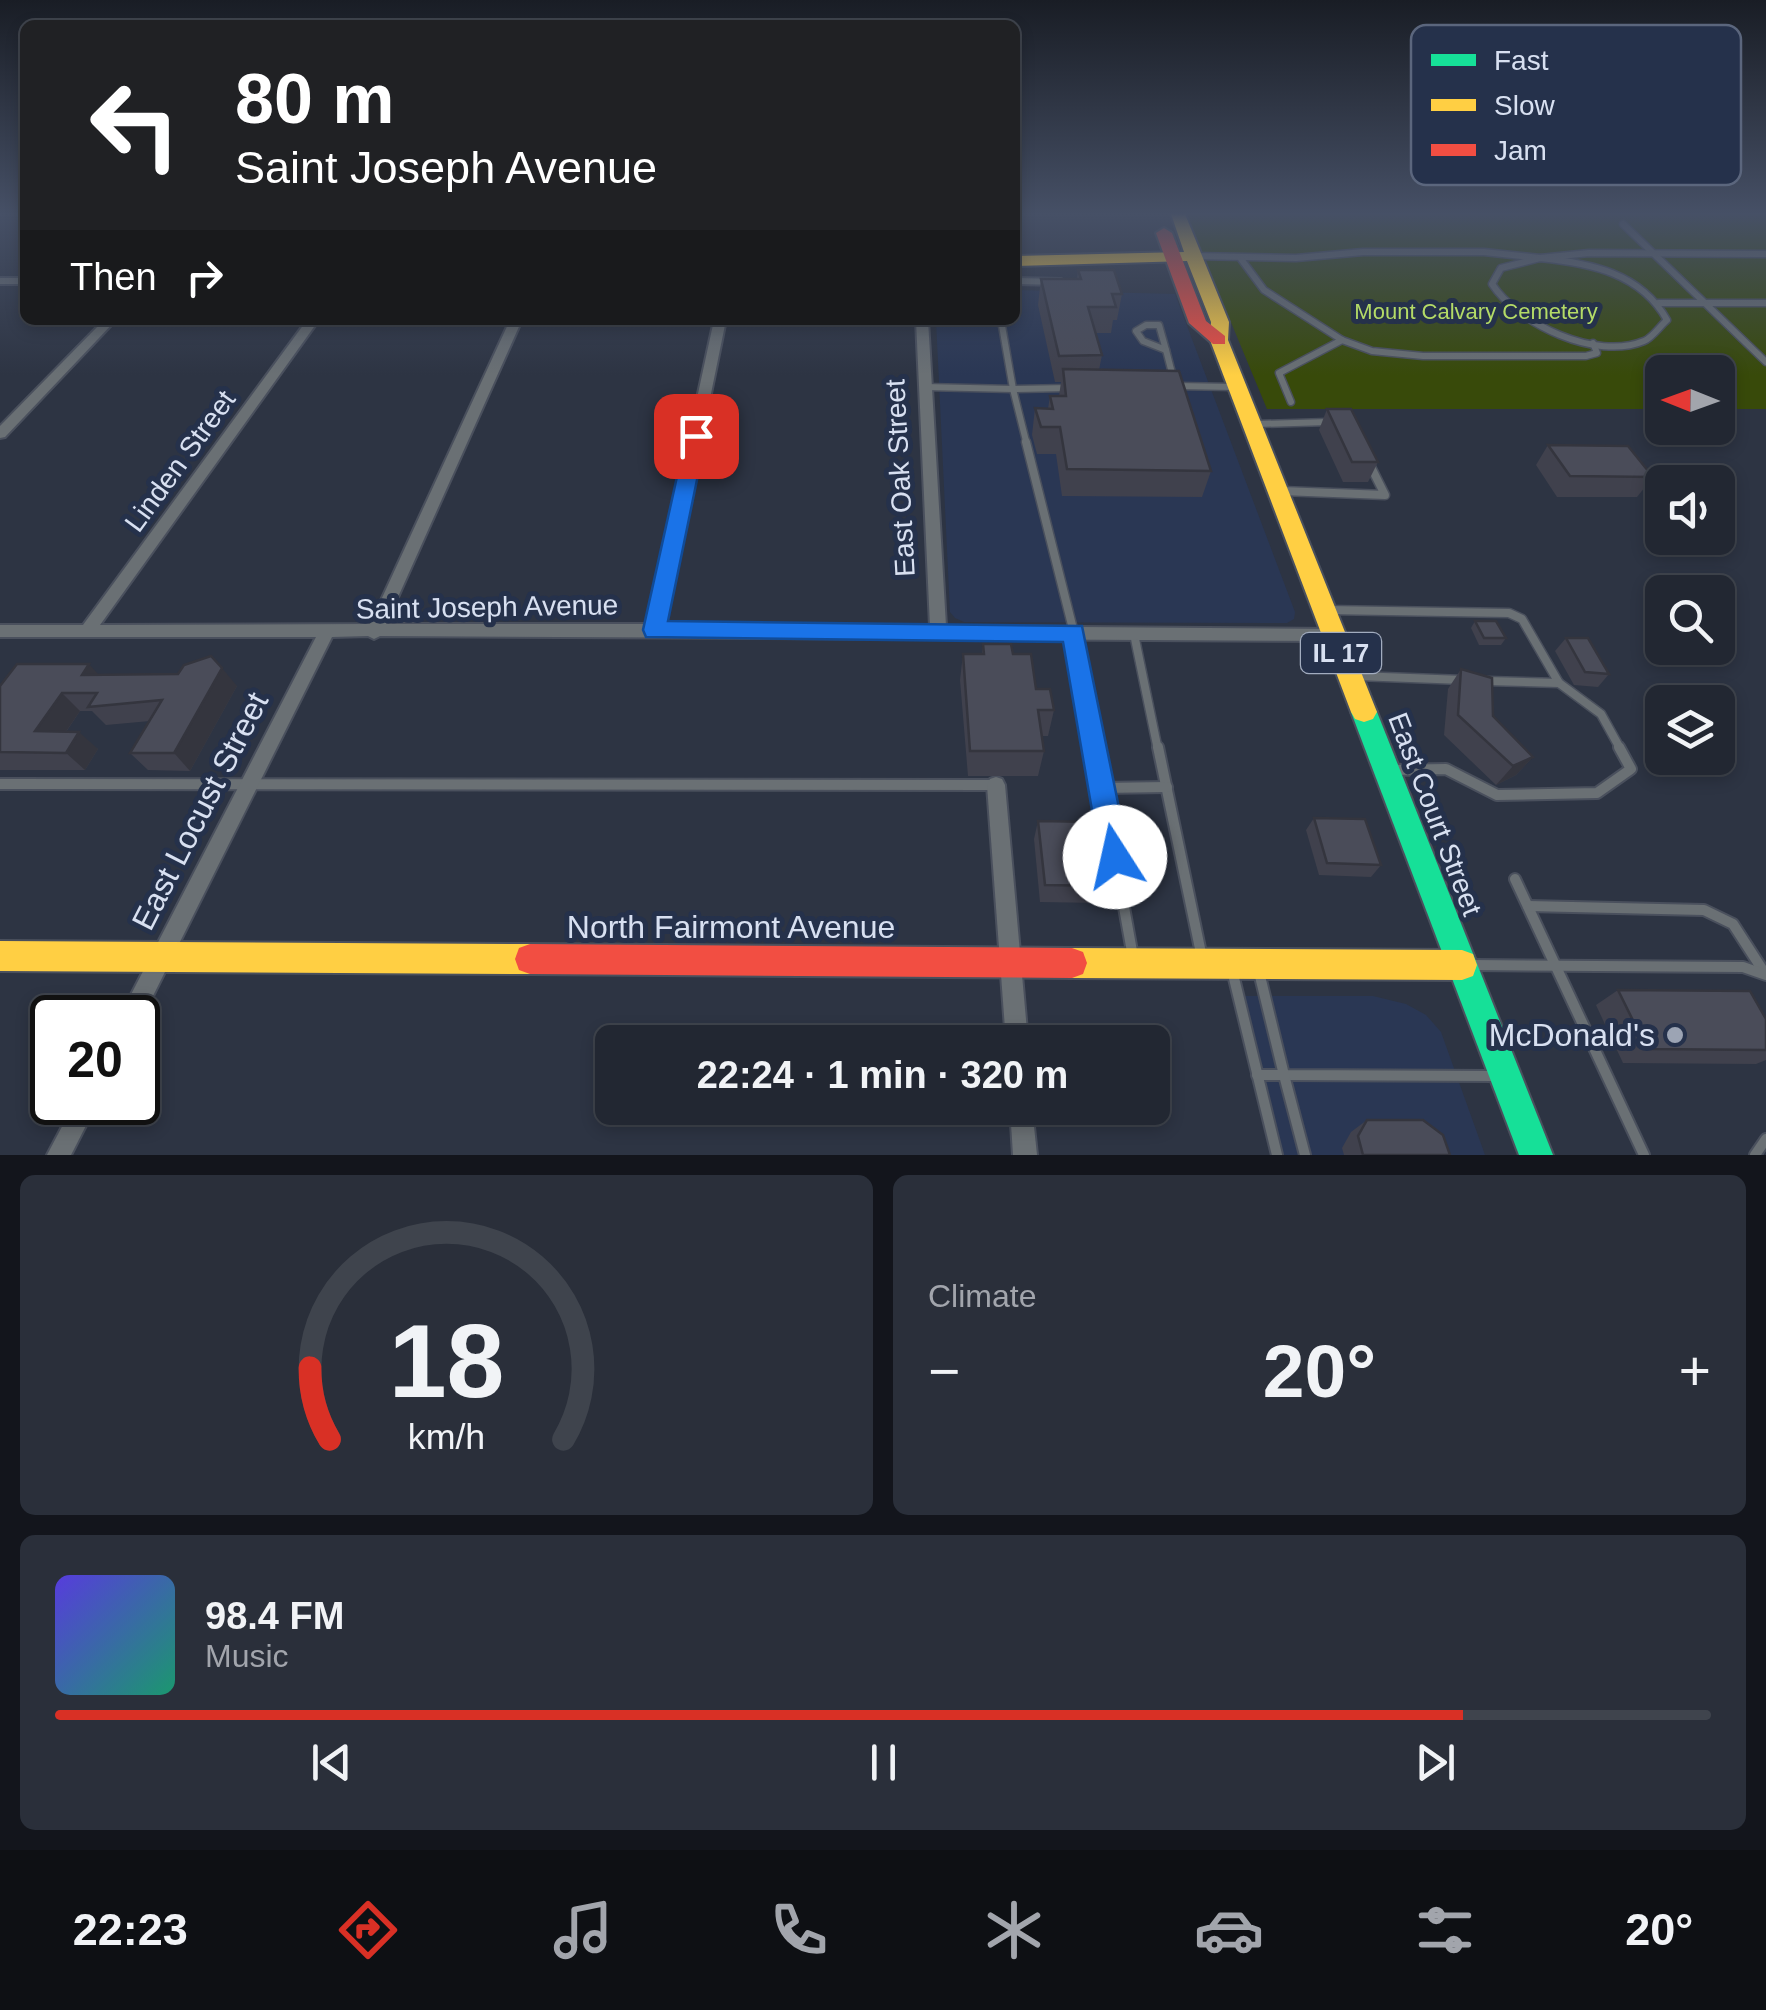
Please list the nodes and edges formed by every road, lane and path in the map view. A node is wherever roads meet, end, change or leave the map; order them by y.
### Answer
1 (1186, 268) edge
2 (1248, 268) edge
3 (1500, 268) edge
4 (1598, 268) edge
5 (1668, 268) edge
6 (1020, 282) edge
7 (1083, 282) edge
8 (1658, 302) junction
9 (1705, 303) junction
10 (1766, 303) edge
11 (105, 325) edge
12 (309, 325) edge
13 (514, 325) edge
14 (719, 325) edge
15 (922, 325) edge
16 (1002, 325) edge
17 (1342, 340) junction
18 (1592, 343) junction
19 (1166, 350) junction
20 (1766, 362) edge
21 (925, 386) junction
22 (1164, 386) edge
23 (1176, 386) junction
24 (1072, 388) edge
25 (1238, 388) junction
26 (1013, 389) junction
27 (1291, 402) dead end
28 (1348, 422) edge
29 (1252, 425) junction
30 (0, 434) edge
31 (1363, 451) edge
32 (1278, 491) junction
33 (1324, 610) junction
34 (654, 630) junction
35 (0, 631) edge
36 (87, 631) junction
37 (938, 632) junction
38 (326, 633) junction
39 (374, 633) junction
40 (1074, 633) junction
41 (1134, 634) junction
42 (1334, 635) junction
43 (1350, 676) junction
44 (1559, 683) junction
45 (1386, 770) junction
46 (0, 784) edge
47 (249, 784) junction
48 (996, 784) joint
49 (1102, 788) junction
50 (1167, 788) junction
51 (1515, 879) dead end
52 (1528, 906) junction
53 (0, 956) edge
54 (162, 958) junction
55 (1012, 960) junction
56 (1134, 961) junction
57 (1203, 962) junction
58 (1230, 962) junction
59 (1256, 963) junction
60 (1462, 965) junction
61 (1556, 966) junction
62 (1765, 974) edge
63 (143, 995) edge
64 (1016, 1025) edge
65 (1257, 1075) junction
66 (1284, 1075) junction
67 (1504, 1076) junction
68 (74, 1125) edge
69 (1023, 1125) edge
70 (1766, 1139) edge
71 (59, 1155) edge
72 (1025, 1155) edge
73 (1277, 1155) edge
74 (1305, 1155) edge
75 (1536, 1155) edge
76 (1644, 1155) edge
77 (1755, 1155) edge

1 - 25 main road, East Court Street / IL 17
2 - 17 lane
3 - 18 lane
4 - 8 lane
5 - 9 lane
6 - 7 street
8 - 9 lane
8 - 18 lane
9 - 10 lane
9 - 20 lane
11 - 30 street
12 - 36 street, Linden Street
13 - 39 street
14 - 34 street
15 - 21 street, East Oak Street
16 - 26 lane
17 - 18 lane
17 - 27 lane
19 - 19 lane
19 - 23 lane
21 - 26 lane
21 - 37 street, East Oak Street
22 - 23 lane
23 - 25 lane
24 - 26 lane
25 - 29 main road, East Court Street / IL 17
26 - 40 lane
28 - 29 lane
29 - 32 main road, East Court Street / IL 17
31 - 32 lane
32 - 33 main road, East Court Street / IL 17
33 - 42 main road, East Court Street / IL 17
33 - 44 lane
34 - 37 street, Saint Joseph Avenue
34 - 39 street, Saint Joseph Avenue
35 - 36 street, Saint Joseph Avenue
36 - 38 street, Saint Joseph Avenue
37 - 40 street, Saint Joseph Avenue
38 - 39 street, Saint Joseph Avenue
38 - 47 street, East Locust Street
40 - 41 street, Saint Joseph Avenue
40 - 49 lane
41 - 42 street, Saint Joseph Avenue
41 - 50 lane
42 - 43 main road, East Court Street / IL 17
43 - 44 lane
43 - 45 main road, East Court Street / IL 17
44 - 45 lane
45 - 60 main road, East Court Street / IL 17
46 - 47 lane
47 - 48 lane
47 - 54 street, East Locust Street
48 - 55 street
49 - 50 lane
49 - 56 lane
50 - 57 lane
51 - 52 lane
52 - 61 lane
52 - 62 lane
53 - 54 main road, North Fairmont Avenue
54 - 55 main road, North Fairmont Avenue
54 - 63 street, East Locust Street
55 - 56 main road, North Fairmont Avenue
55 - 64 street
56 - 57 main road, North Fairmont Avenue
57 - 58 main road, North Fairmont Avenue
58 - 59 main road, North Fairmont Avenue
58 - 65 lane
59 - 60 main road, North Fairmont Avenue
59 - 66 lane
60 - 61 lane
60 - 67 main road, East Court Street / IL 17
61 - 62 lane
61 - 76 lane
65 - 66 lane
65 - 73 lane
66 - 67 lane
66 - 74 lane
67 - 75 main road, East Court Street / IL 17
68 - 71 street
69 - 72 street
70 - 77 lane

